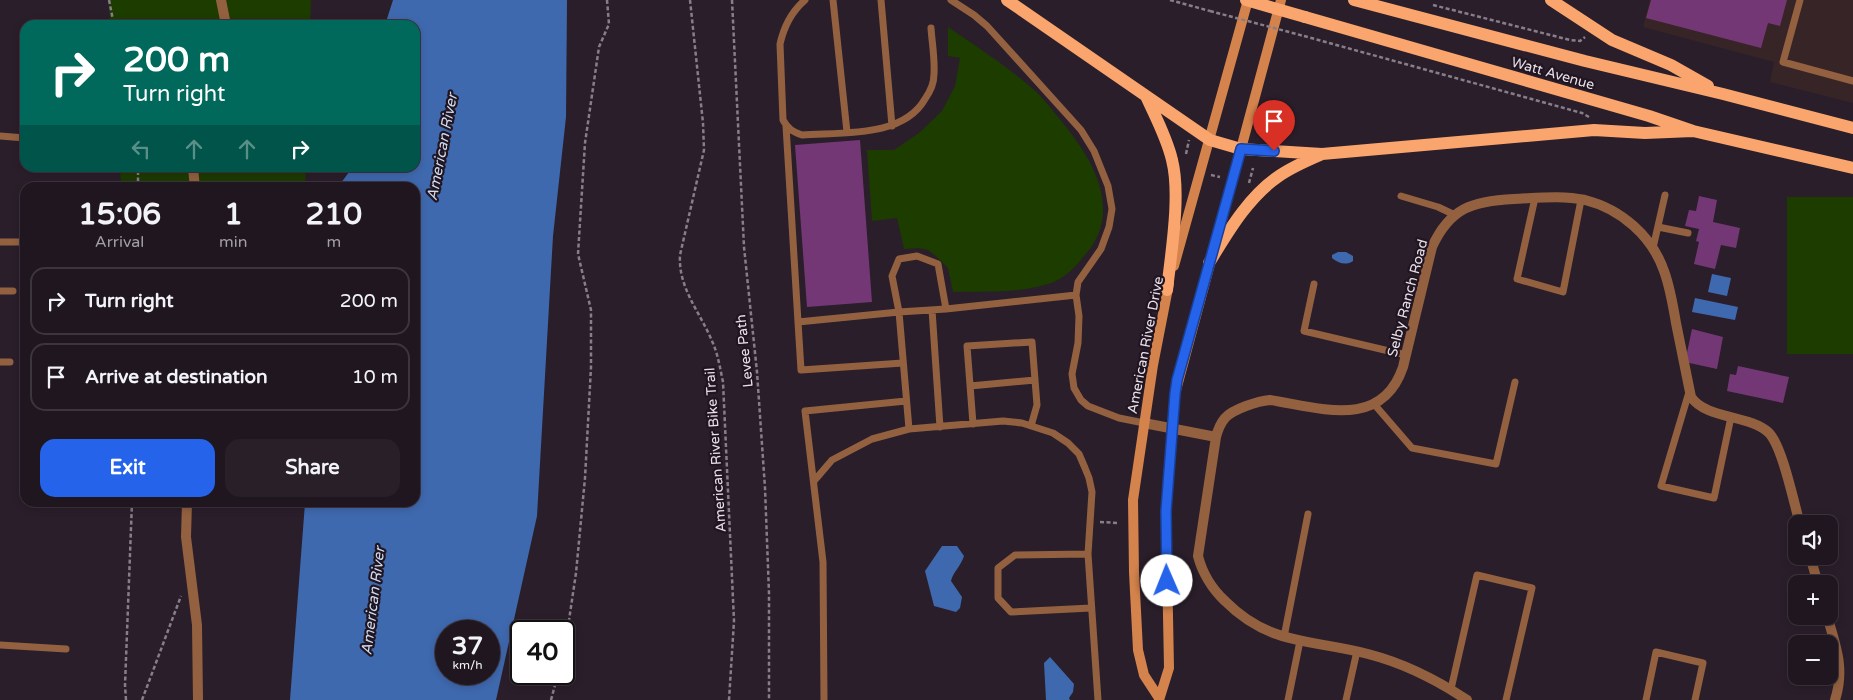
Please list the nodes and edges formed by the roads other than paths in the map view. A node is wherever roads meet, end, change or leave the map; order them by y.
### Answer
1 (221, 0) edge
2 (805, 0) edge
3 (833, 0) edge
4 (881, 0) edge
5 (951, 0) edge
6 (1007, 0) edge
7 (1247, 0) edge
8 (1280, 0) edge
9 (1354, 0) edge
10 (1551, 0) edge
11 (1800, 0) edge
12 (225, 20) edge
13 (931, 28) dead end
14 (1853, 81) edge
15 (1724, 94) junction
16 (1146, 96) junction
17 (786, 126) junction
18 (892, 126) junction
19 (1853, 128) edge
20 (1693, 131) junction
21 (847, 132) junction
22 (0, 136) edge
23 (20, 138) edge
24 (1210, 140) junction
25 (1241, 149) junction
26 (1322, 154) junction
27 (1853, 168) edge
28 (1665, 195) dead end
29 (1401, 196) dead end
30 (1535, 198) junction
31 (1581, 200) junction
32 (1455, 215) junction
33 (1658, 227) junction
34 (1688, 233) dead end
35 (0, 242) edge
36 (20, 242) edge
37 (1653, 248) junction
38 (1210, 263) junction
39 (1314, 284) dead end
40 (1167, 290) junction
41 (0, 291) edge
42 (13, 291) dead end
43 (1076, 295) junction
44 (946, 309) junction
45 (932, 310) junction
46 (899, 312) junction
47 (798, 322) junction
48 (1406, 355) junction
49 (0, 362) edge
50 (10, 362) dead end
51 (903, 363) junction
52 (1035, 380) junction
53 (1515, 382) dead end
54 (970, 386) junction
55 (1690, 390) junction
56 (906, 401) junction
57 (1374, 404) junction
58 (1731, 417) junction
59 (1144, 423) junction
60 (973, 424) junction
61 (1031, 426) junction
62 (940, 427) junction
63 (909, 429) junction
64 (1171, 429) junction
65 (1216, 436) junction
66 (814, 481) junction
67 (187, 507) edge
68 (1308, 514) dead end
69 (1797, 515) edge
70 (1088, 554) junction
71 (1091, 608) junction
72 (1830, 625) edge
73 (1284, 637) junction
74 (1300, 641) junction
75 (0, 645) edge
76 (66, 649) dead end
77 (1357, 651) junction
78 (1451, 689) junction
79 (1159, 699) edge
80 (198, 700) edge
81 (824, 700) edge
82 (1098, 700) edge
83 (1288, 700) edge
84 (1346, 700) edge
85 (1467, 700) edge
86 (1506, 700) edge
87 (1646, 700) edge
88 (1695, 700) edge
89 (1835, 700) edge

1 - 12 street
2 - 17 lane
3 - 21 lane
4 - 18 lane
5 - 43 lane
6 - 16 main road
7 - 20 main road, Watt Avenue, bridge
7 - 24 street, American River Drive
8 - 25 street, American River Drive
9 - 15 main road, Watt Avenue
10 - 15 main road
11 - 14 lane
13 - 18 lane
15 - 19 main road, Watt Avenue
16 - 24 main road
16 - 40 main road
17 - 21 lane
17 - 47 lane
18 - 21 lane
20 - 26 main road
20 - 27 main road, Watt Avenue
22 - 23 lane
24 - 25 main road
24 - 40 street, American River Drive
25 - 26 main road
25 - 38 street, American River Drive
26 - 38 main road
28 - 33 lane
29 - 32 lane
30 - 31 street, Selby Ranch Road
30 - 31 lane
30 - 32 street, Selby Ranch Road
31 - 37 street, Selby Ranch Road
32 - 48 street, Selby Ranch Road
33 - 34 lane
33 - 37 lane
35 - 36 lane
37 - 55 street, Selby Ranch Road
38 - 64 street, American River Drive
39 - 48 lane
40 - 59 street, American River Drive
41 - 42 lane
43 - 44 lane
43 - 59 lane
44 - 45 lane
44 - 46 lane
45 - 46 lane
45 - 62 lane
46 - 47 lane
46 - 51 lane
47 - 51 lane
48 - 57 street, Selby Ranch Road
49 - 50 lane
51 - 56 lane
52 - 54 lane
52 - 54 lane
52 - 61 lane
53 - 57 lane
54 - 60 lane
55 - 58 street
55 - 58 lane
56 - 63 lane
56 - 66 lane
57 - 65 street, Selby Ranch Road
58 - 69 street
59 - 64 street
59 - 79 street, American River Drive
60 - 61 lane
60 - 62 lane
61 - 70 lane
62 - 63 lane
63 - 66 lane
64 - 65 street
64 - 79 street, American River Drive
65 - 73 street, Selby Ranch Road
66 - 81 lane
67 - 80 street
68 - 73 lane
70 - 71 lane
70 - 71 lane
71 - 82 lane
72 - 89 street
73 - 74 street, Selby Ranch Road
74 - 77 street, Selby Ranch Road
74 - 83 lane
75 - 76 lane
77 - 78 street, Selby Ranch Road
77 - 84 lane
78 - 85 street, Selby Ranch Road
78 - 86 lane
87 - 88 lane

